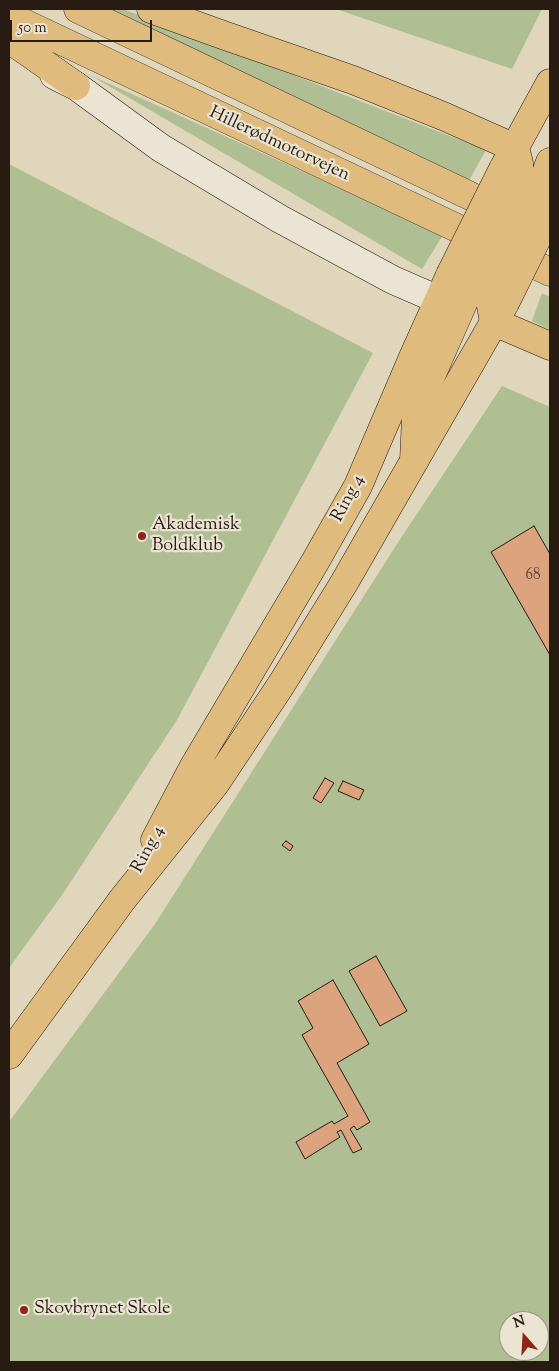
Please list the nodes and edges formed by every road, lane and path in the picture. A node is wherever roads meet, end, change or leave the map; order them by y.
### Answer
1 (78, 9) edge
2 (151, 9) edge
3 (9, 16) edge
4 (9, 39) edge
5 (9, 51) edge
6 (550, 83) edge
7 (76, 86) junction
8 (550, 162) edge
9 (519, 170) junction
10 (550, 212) edge
11 (550, 234) edge
12 (550, 272) edge
13 (473, 298) junction
14 (550, 346) edge
15 (414, 461) junction
16 (122, 900) junction
17 (9, 1055) edge

1 - 11 main road, Hillerødmotorvejen
2 - 9 main road
3 - 12 main road, Hillerødmotorvejen
4 - 7 main road
5 - 7 street
6 - 9 main road
7 - 13 street
8 - 9 main road
8 - 9 main road
9 - 13 main road, bridge
10 - 13 main road, Ring 4, bridge
13 - 14 main road
13 - 15 main road, Ring 4
13 - 15 main road
13 - 16 main road, Ring 4
15 - 16 main road, Ring 4
16 - 17 main road, Ring 4

